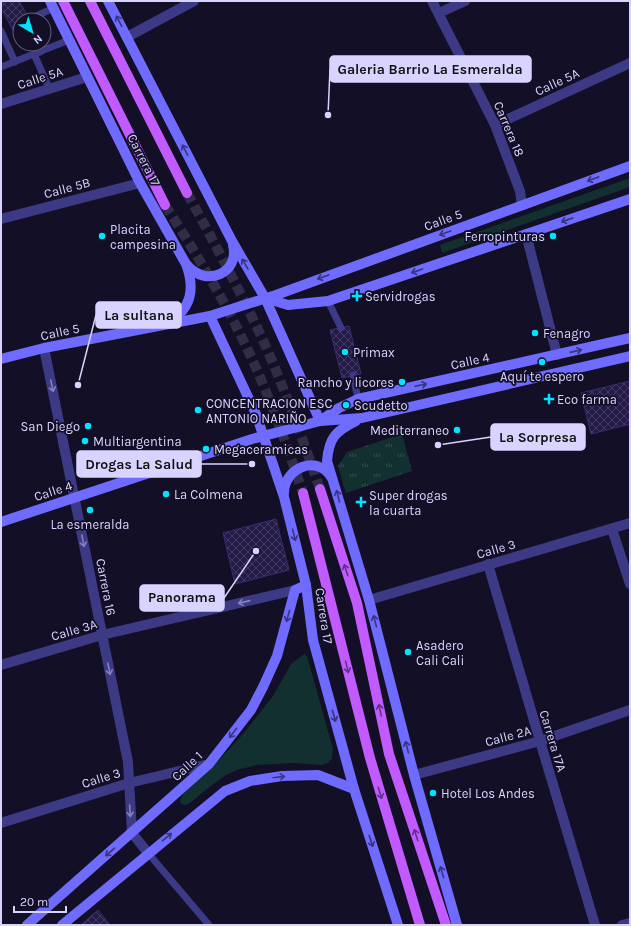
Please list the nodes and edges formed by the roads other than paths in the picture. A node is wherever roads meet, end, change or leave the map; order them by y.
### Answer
1 (63, 1) edge
2 (90, 1) edge
3 (108, 1) edge
4 (194, 1) edge
5 (432, 1) edge
6 (465, 1) edge
7 (52, 5) edge
8 (40, 12) edge
9 (439, 13) junction
10 (1, 31) edge
11 (127, 37) junction
12 (69, 40) junction
13 (37, 53) junction
14 (15, 62) junction
15 (630, 63) edge
16 (1, 67) edge
17 (87, 77) junction
18 (49, 88) junction
19 (1, 104) edge
20 (494, 125) junction
21 (630, 166) edge
22 (140, 183) junction
23 (187, 193) tunnel mouth
24 (630, 199) edge
25 (166, 204) tunnel mouth
26 (522, 205) junction
27 (1, 219) edge
28 (526, 234) junction
29 (232, 241) junction
30 (186, 264) junction
31 (265, 298) junction
32 (328, 301) junction
33 (210, 316) junction
34 (165, 325) junction
35 (341, 328) dead end
36 (630, 338) edge
37 (44, 348) junction
38 (557, 355) junction
39 (630, 356) edge
40 (1, 359) edge
41 (353, 375) dead end
42 (358, 398) junction
43 (362, 418) junction
44 (320, 421) junction
45 (264, 436) junction
46 (334, 482) junction
47 (320, 489) tunnel mouth
48 (303, 493) tunnel mouth
49 (75, 497) junction
50 (284, 497) junction
51 (1, 522) edge
52 (630, 523) edge
53 (612, 529) junction
54 (488, 564) junction
55 (306, 584) junction
56 (630, 584) edge
57 (296, 590) junction
58 (369, 600) junction
59 (102, 636) junction
60 (1, 665) edge
61 (630, 710) edge
62 (540, 741) junction
63 (210, 764) junction
64 (414, 776) junction
65 (129, 783) junction
66 (354, 789) junction
67 (1, 823) edge
68 (132, 832) junction
69 (148, 853) junction
70 (630, 923) edge
71 (27, 925) edge
72 (62, 925) edge
73 (208, 925) edge
74 (398, 925) edge
75 (420, 925) edge
76 (446, 925) edge
77 (457, 925) edge
78 (596, 925) edge
79 (622, 925) edge

1 - 25 main road, Carrera 17
2 - 23 main road, Carrera 17
11 -> 3 main road
4 - 11 street
5 - 9 street, Carrera 18
6 - 9 street
7 - 8 lane
7 - 12 main road, Carrera 17
9 - 20 street, Carrera 18
10 - 14 lane
29 -> 11 main road
12 - 13 lane
12 - 17 main road, Carrera 17
13 - 14 lane
13 - 18 lane
14 - 16 lane
15 - 20 street, Calle 5A
17 - 18 street, Calle 5A
17 - 22 main road, Carrera 17
18 - 19 street, Calle 5A
20 - 26 street, Carrera 18
21 -> 26 main road, Calle 5
22 - 27 street, Calle 5B
22 - 30 main road, Carrera 17
24 -> 28 main road
26 -> 31 main road, Calle 5
28 -> 32 main road
28 - 38 street
29 - 30 main road
31 -> 29 main road
30 - 34 main road, Carrera 17
31 - 32 main road
31 - 33 main road, Calle 5
31 - 44 main road
32 - 35 lane
33 - 34 main road, Calle 5
33 - 45 main road, Carrera 17
34 - 37 main road, Calle 5
38 -> 36 main road, Calle 4
37 - 40 main road, Calle 5
37 -> 49 street, Carrera 16
42 -> 38 main road, Calle 4
39 - 43 main road, Calle 4
41 - 42 lane
42 - 44 main road, Calle 4
43 - 44 main road, Calle 4
43 - 46 main road
44 - 45 main road, Calle 4
45 - 49 main road, Calle 4
45 - 50 main road, Carrera 17
46 - 50 main road
58 -> 46 main road
76 -> 47 main road
48 -> 75 main road, Carrera 17
49 - 51 main road, Calle 4
49 -> 59 street, Carrera 16
50 -> 55 main road, Carrera 17
52 - 53 street, Calle 3
53 - 54 street, Calle 3
53 - 56 street
54 - 58 street, Calle 3
54 - 62 street, Carrera 17A
55 - 57 main road
55 -> 66 main road, Carrera 17
57 -> 59 street, Calle 3A
57 -> 63 main road, Calle 1
64 -> 58 main road
59 - 60 street, Calle 3A
59 -> 65 street, Carrera 16
61 - 62 street, Calle 2A
62 - 64 street, Calle 2A
62 - 78 street, Carrera 17A
63 - 65 street, Calle 3
63 - 68 main road, Calle 1
77 -> 64 main road
65 - 67 street, Calle 3
65 -> 68 street, Carrera 16
69 -> 66 main road
66 -> 74 main road, Carrera 17
68 - 69 street
68 -> 71 main road, Calle 1
69 - 72 main road
69 - 73 lane
70 - 79 street

